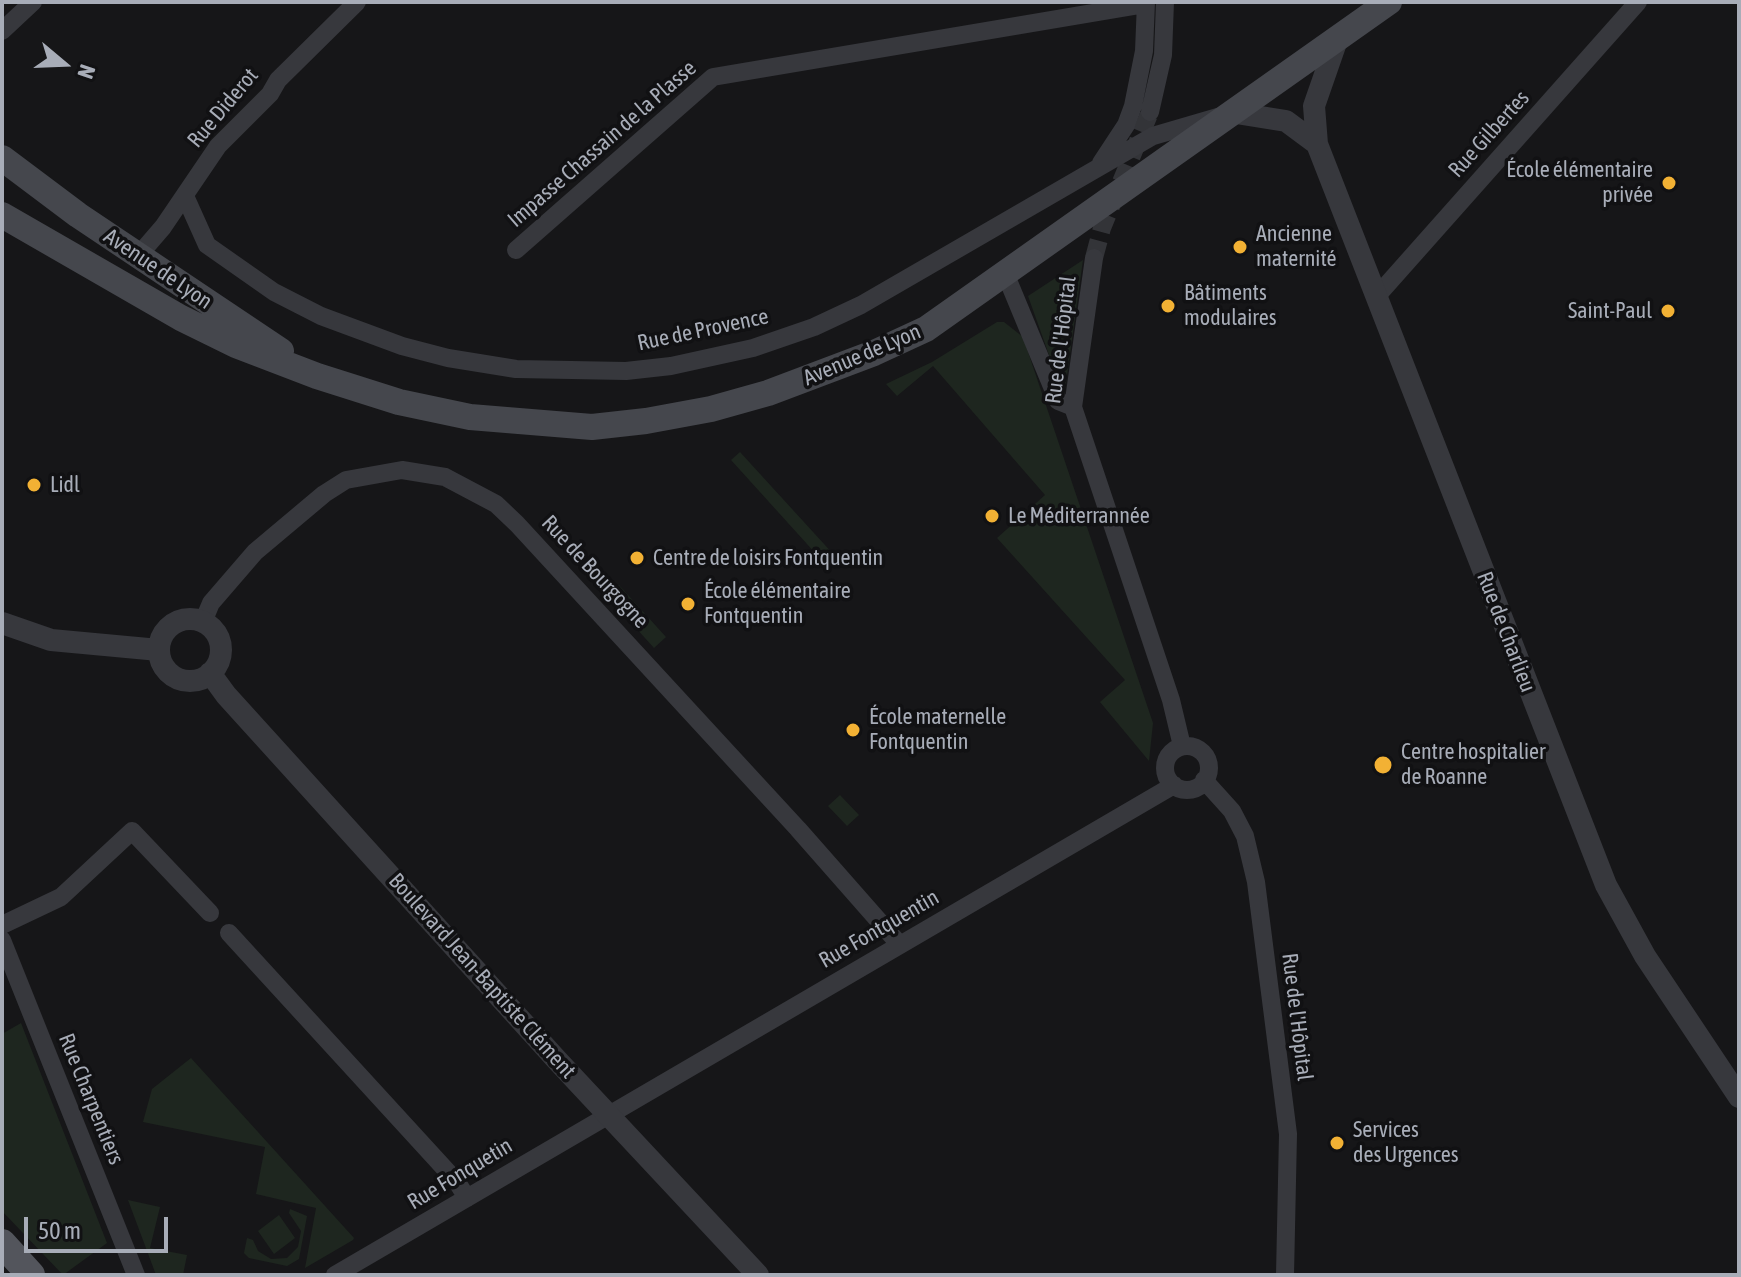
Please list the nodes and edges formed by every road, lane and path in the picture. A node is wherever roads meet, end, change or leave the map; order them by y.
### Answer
1 (33, 2) edge
2 (357, 2) edge
3 (1165, 2) edge
4 (1638, 2) edge
5 (1146, 3) edge
6 (1381, 7) edge
7 (2, 31) edge
8 (1338, 37) junction
9 (1150, 112) tunnel mouth
10 (1236, 113) junction
11 (1317, 144) junction
12 (2, 158) edge
13 (1099, 165) junction
14 (185, 196) junction
15 (2, 215) edge
16 (516, 250) dead end
17 (138, 256) junction
18 (1094, 258) tunnel mouth
19 (1005, 273) junction
20 (1376, 297) junction
21 (317, 376) junction
22 (1073, 407) junction
23 (203, 622) junction
24 (2, 623) edge
25 (159, 650) junction
26 (210, 673) junction
27 (1182, 746) junction
28 (1204, 780) junction
29 (1174, 785) junction
30 (210, 913) dead end
31 (2, 925) edge
32 (229, 933) dead end
33 (2, 940) edge
34 (900, 945) junction
35 (1739, 1097) edge
36 (609, 1113) junction
37 (467, 1198) junction
38 (2, 1243) edge
39 (31, 1275) edge
40 (136, 1275) edge
41 (335, 1275) edge
42 (758, 1275) edge
43 (1285, 1275) edge

1 - 7 street
2 - 14 street, Rue Diderot
3 - 9 street
4 - 20 street, Rue Gilbertes
5 - 13 street, Impasse Chassain de la Plasse
5 - 16 street, Impasse Chassain de la Plasse
6 - 8 main road, Avenue de Lyon
8 - 10 main road, Avenue de Lyon
8 - 11 street, Rue de Charlieu
10 - 11 street
10 - 13 street, Rue de Provence
10 - 19 main road, Avenue de Lyon
11 - 20 street, Rue de Charlieu
12 - 17 main road, Avenue de Lyon
13 - 14 street, Rue de Provence
14 - 17 street, Rue Diderot
15 - 21 main road, Avenue de Lyon
17 - 21 main road, Avenue de Lyon
18 - 22 street, Rue de l'Hôpital
19 - 21 main road, Avenue de Lyon
19 - 22 street
20 - 35 street, Rue de Charlieu
22 - 27 street, Rue de l'Hôpital
23 - 25 street
23 - 26 street
23 - 34 street, Rue de Bourgogne
24 - 25 street
25 - 26 street
26 - 36 street, Boulevard Jean-Baptiste Clément
27 - 28 street
27 - 29 street
28 - 29 street
28 - 43 street, Rue de l'Hôpital
29 - 34 street, Rue Fontquentin
30 - 31 street
32 - 37 street
33 - 40 street, Rue Charpentiers
34 - 36 street, Rue Fontquentin
36 - 37 street, Rue Fonquetin
36 - 42 street, Boulevard Jean-Baptiste Clément
37 - 41 street, Rue Fonquetin
38 - 39 main road

